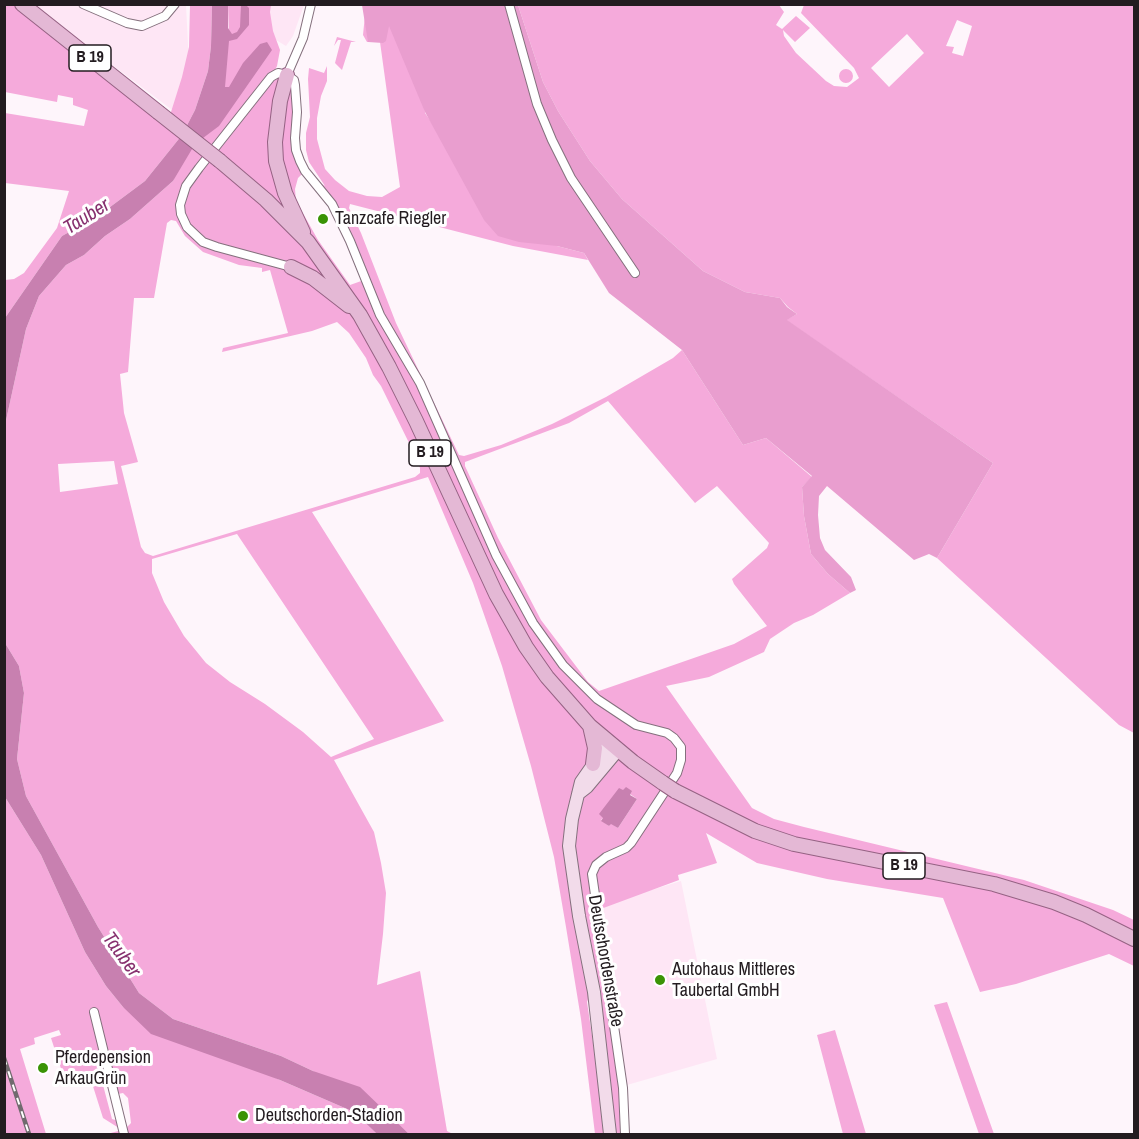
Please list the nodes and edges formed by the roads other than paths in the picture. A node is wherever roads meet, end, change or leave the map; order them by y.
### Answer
1 (22, 4) edge
2 (83, 4) edge
3 (175, 4) edge
4 (311, 4) edge
5 (509, 4) edge
6 (287, 75) junction
7 (308, 242) junction
8 (291, 267) joint
9 (635, 273) dead end
10 (360, 315) junction
11 (590, 726) junction
12 (614, 746) junction
13 (592, 764) junction
14 (578, 794) junction
15 (1134, 939) edge
16 (94, 1012) dead end
17 (124, 1134) edge
18 (610, 1134) edge
19 (625, 1134) edge

1 - 7 main road, B 19, bridge
2 - 3 street
4 - 6 street
5 - 9 street
6 - 7 main road
6 - 8 street
6 - 19 street
7 - 10 main road, B 19
8 - 10 main road
10 - 11 main road, B 19
11 - 12 main road, B 19
11 - 13 main road
12 - 13 street, Deutschordenstraße
12 - 14 street
12 - 15 main road, B 19, bridge
13 - 14 street, Deutschordenstraße
14 - 18 street, Deutschordenstraße
16 - 17 street

